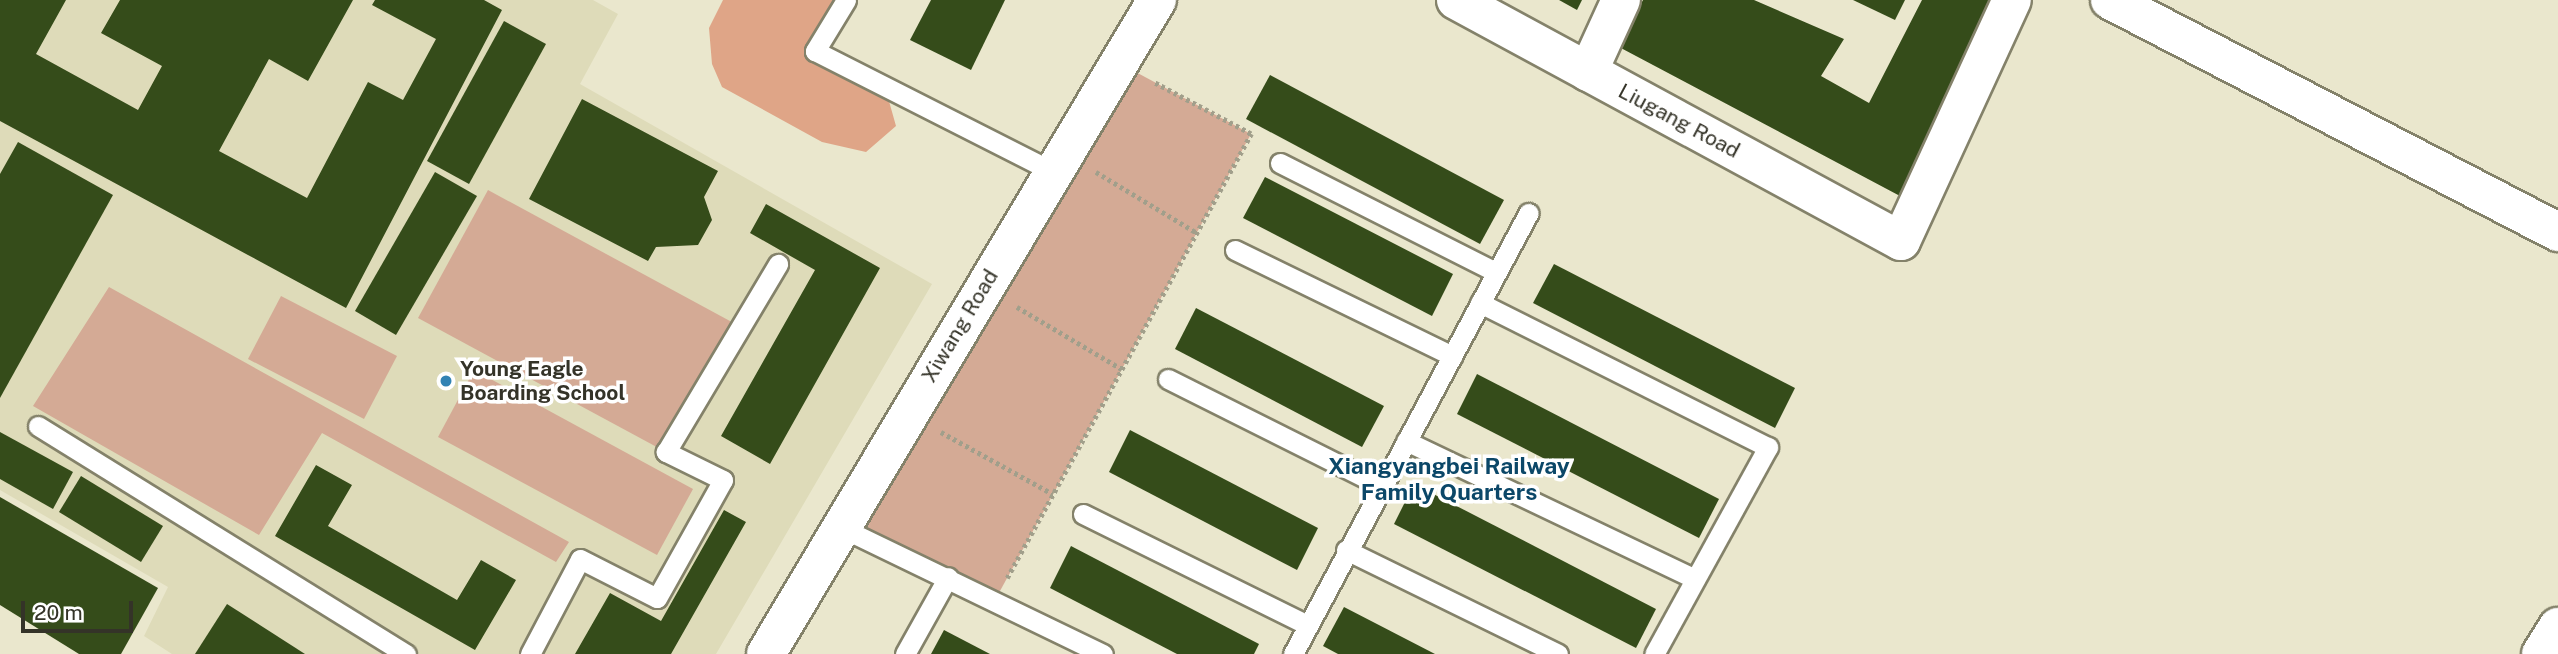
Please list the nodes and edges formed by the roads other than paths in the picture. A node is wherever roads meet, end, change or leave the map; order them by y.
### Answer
1 (846, 0) edge
2 (1157, 0) edge
3 (1456, 0) edge
4 (1621, 0) edge
5 (2012, 0) edge
6 (2110, 0) edge
7 (1588, 72) junction
8 (1059, 162) junction
9 (1280, 163) dead end
10 (1528, 213) dead end
11 (2558, 232) edge
12 (1235, 250) dead end
13 (778, 264) dead end
14 (1496, 272) junction
15 (1480, 303) junction
16 (1452, 356) junction
17 (1168, 379) dead end
18 (38, 426) dead end
19 (1406, 441) junction
20 (1382, 486) junction
21 (1083, 514) dead end
22 (840, 527) junction
23 (1346, 550) junction
24 (948, 577) junction
25 (1695, 579) junction
26 (1308, 625) junction
27 (2558, 627) edge
28 (406, 654) edge
29 (530, 654) edge
30 (766, 654) edge
31 (905, 654) edge
32 (1103, 654) edge
33 (1293, 654) edge
34 (1558, 654) edge
35 (1654, 654) edge
36 (2541, 654) edge

1 - 8 lane
2 - 8 street, Xiwang Road
3 - 7 street, Liugang Road
4 - 7 street
5 - 7 street, Liugang Road
6 - 11 street
8 - 22 street, Xiwang Road
9 - 14 lane
10 - 14 lane
12 - 16 lane
13 - 29 lane
14 - 15 lane
15 - 16 lane
15 - 25 lane
16 - 19 lane
17 - 20 lane
18 - 28 lane
19 - 20 lane
19 - 25 lane
20 - 23 lane
21 - 26 lane
22 - 24 lane
22 - 30 street, Xiwang Road
23 - 26 lane
23 - 34 lane
24 - 31 lane
24 - 32 lane
25 - 35 lane
26 - 33 lane
27 - 36 street

